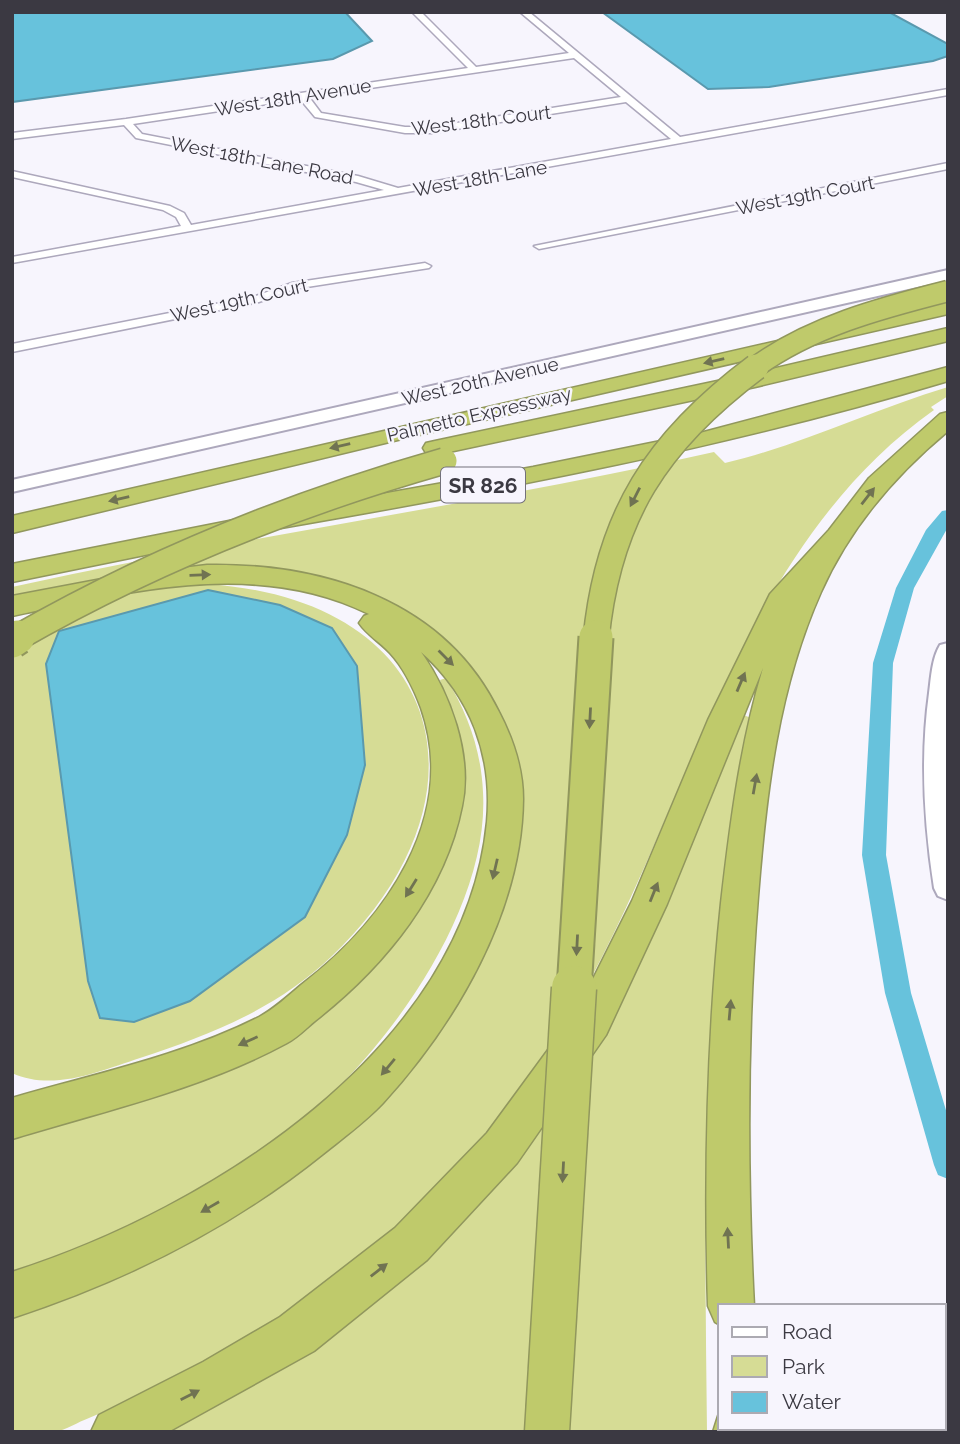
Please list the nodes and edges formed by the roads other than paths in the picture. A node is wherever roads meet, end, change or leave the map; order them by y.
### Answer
1 (416, 12) edge
2 (524, 12) edge
3 (575, 55) junction
4 (474, 70) junction
5 (948, 92) edge
6 (303, 96) junction
7 (626, 99) junction
8 (126, 122) junction
9 (12, 136) edge
10 (680, 142) junction
11 (948, 166) edge
12 (12, 174) edge
13 (403, 192) junction
14 (188, 229) junction
15 (539, 246) dead end
16 (12, 260) edge
17 (425, 265) dead end
18 (948, 275) edge
19 (948, 291) edge
20 (948, 308) edge
21 (948, 334) edge
22 (948, 346) edge
23 (12, 348) edge
24 (948, 363) edge
25 (948, 374) edge
26 (948, 419) edge
27 (440, 455) junction
28 (12, 486) edge
29 (12, 524) edge
30 (841, 533) junction
31 (12, 560) edge
32 (12, 573) edge
33 (277, 579) junction
34 (12, 606) edge
35 (12, 619) edge
36 (12, 641) edge
37 (948, 651) edge
38 (948, 888) edge
39 (12, 1093) edge
40 (98, 1093) junction
41 (12, 1119) edge
42 (12, 1295) edge
43 (731, 1304) edge
44 (122, 1429) edge
45 (547, 1432) edge

1 - 4 street
2 - 3 street
3 - 4 street, West 18th Avenue
3 - 7 street
4 - 6 street, West 18th Avenue
5 - 10 street, West 18th Lane
6 - 7 street, West 18th Court
6 - 8 street, West 18th Avenue
7 - 10 street
8 - 9 street, West 18th Avenue
8 - 13 street, West 18th Lane Road
10 - 13 street, West 18th Lane
11 - 15 street, West 19th Court
12 - 14 street
13 - 14 street, West 18th Lane
14 - 16 street, West 18th Lane
17 - 23 street, West 19th Court
18 - 28 street, West 20th Avenue
19 -> 45 highway, bridge
20 -> 29 highway, Palmetto Expressway
21 - 27 highway
22 - 27 highway
24 - 31 highway
25 - 32 highway, SR 826
30 -> 26 highway
27 - 35 highway
27 - 36 highway, bridge
43 -> 30 highway
44 -> 30 highway
34 -> 33 highway
33 -> 40 highway
33 -> 42 highway
37 - 38 street
39 - 40 highway
40 - 41 highway

